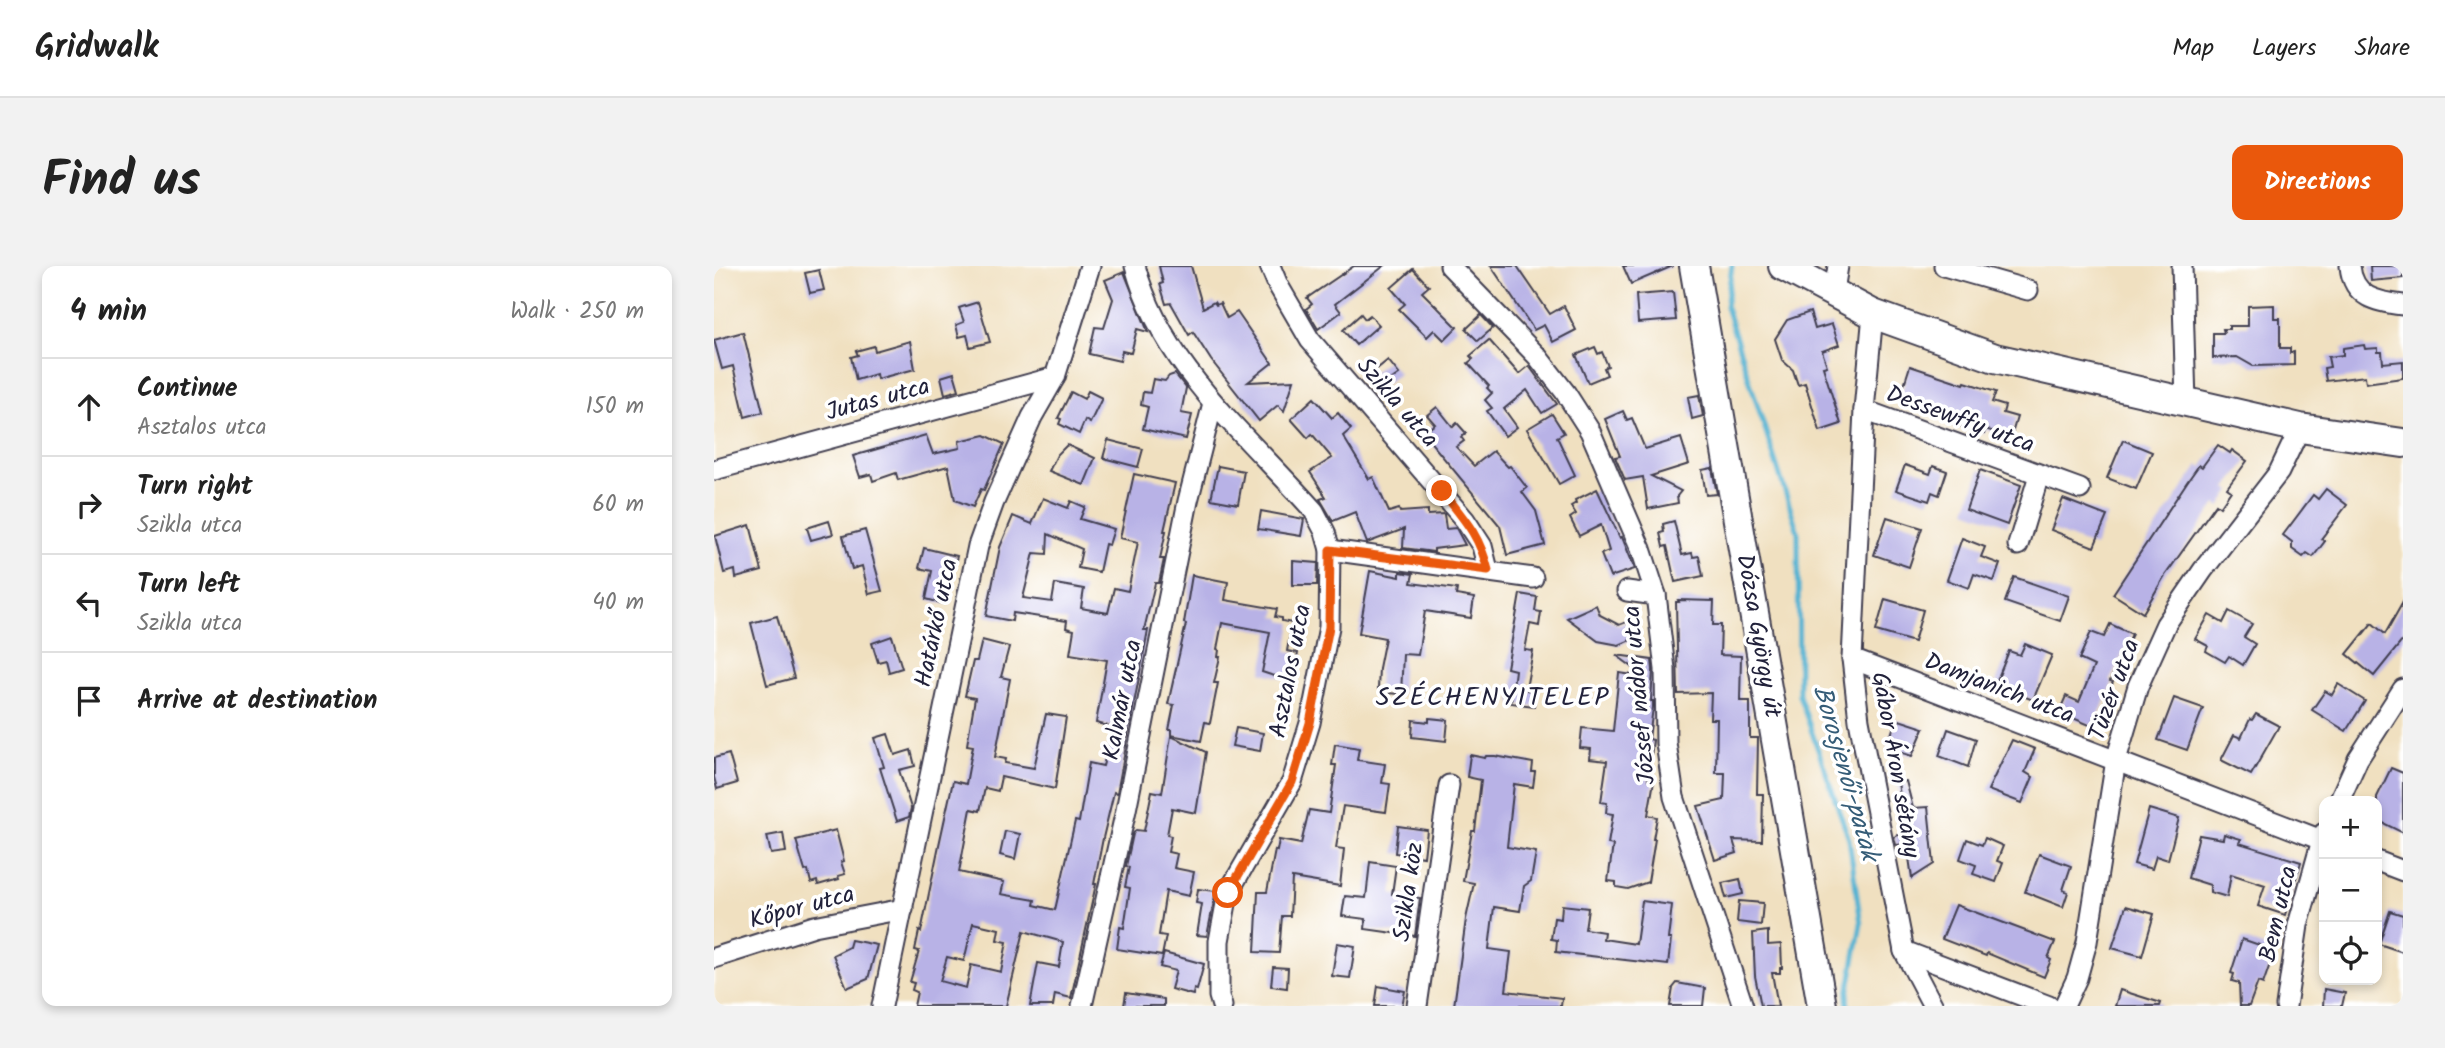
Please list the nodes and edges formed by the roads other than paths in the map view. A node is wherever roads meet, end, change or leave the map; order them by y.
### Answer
1 (1090, 266) edge
2 (1135, 266) edge
3 (1270, 266) edge
4 (1450, 266) edge
5 (1694, 266) edge
6 (1783, 266) edge
7 (1944, 266) edge
8 (2182, 266) edge
9 (2350, 266) edge
10 (1836, 279) edge
11 (2028, 290) dead end
12 (2403, 305) edge
13 (1873, 314) junction
14 (1055, 377) junction
15 (2186, 402) junction
16 (1213, 403) junction
17 (1864, 410) junction
18 (2300, 428) junction
19 (2403, 443) edge
20 (714, 470) edge
21 (2039, 475) junction
22 (2080, 489) dead end
23 (2018, 545) dead end
24 (1330, 550) junction
25 (1488, 570) junction
26 (1533, 578) dead end
27 (1627, 591) dead end
28 (1656, 595) junction
29 (1852, 659) junction
30 (2403, 689) edge
31 (2116, 760) junction
32 (1450, 786) dead end
33 (2341, 796) edge
34 (2319, 836) edge
35 (2319, 852) edge
36 (2382, 863) edge
37 (2403, 871) edge
38 (903, 909) junction
39 (1904, 951) junction
40 (714, 958) edge
41 (882, 1006) edge
42 (1082, 1006) edge
43 (1222, 1006) edge
44 (1417, 1006) edge
45 (1743, 1006) edge
46 (1822, 1006) edge
47 (1933, 1006) edge
48 (2049, 1006) edge
49 (2064, 1006) edge
50 (2286, 1006) edge

1 - 14 street, Határkő utca
2 - 16 street, Asztalos utca
3 - 25 street, Szikla utca
4 - 28 street, József nádor utca
5 - 46 main road, Dózsa György út
6 - 10 main road
7 - 11 street
8 - 15 street
9 - 12 street
10 - 13 main road
13 - 15 main road
13 - 17 street, Gábor Áron sétány
14 - 20 street, Jutas utca
14 - 38 street, Határkő utca
15 - 18 main road
16 - 24 street, Asztalos utca
16 - 42 street, Kalmár utca
17 - 21 street, Dessewffy utca
17 - 29 street, Gábor Áron sétány
18 - 19 main road
18 - 31 street, Tüzér utca
21 - 22 street, Dessewffy utca
21 - 23 street, Dessewffy utca
24 - 25 street
24 - 43 street, Asztalos utca
25 - 26 street
27 - 28 street
28 - 45 street, József nádor utca
29 - 31 street, Damjanich utca
29 - 39 street, Gábor Áron sétány
30 - 33 street
31 - 34 street, Damjanich utca
31 - 49 street, Tüzér utca
32 - 44 street, Szikla köz
35 - 50 street, Bem utca
36 - 37 street
38 - 40 street, Kőpor utca
38 - 41 street, Határkő utca
39 - 47 street, Gábor Áron sétány
39 - 48 street

